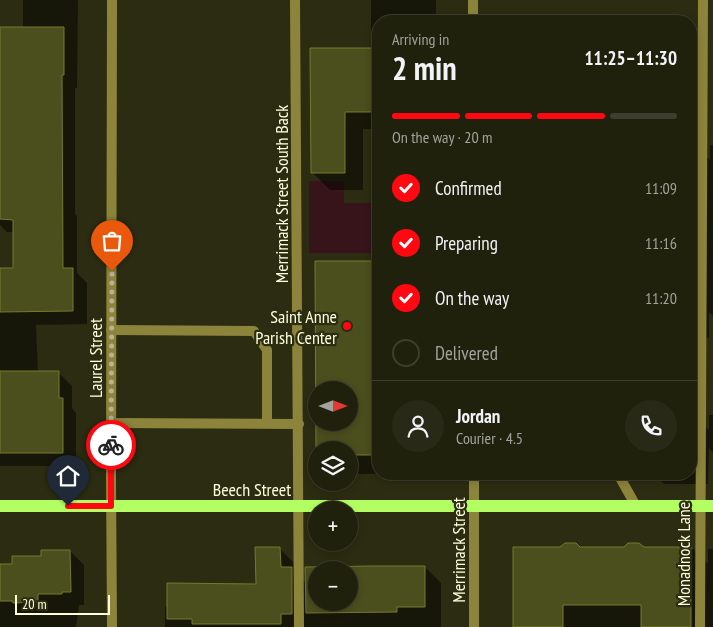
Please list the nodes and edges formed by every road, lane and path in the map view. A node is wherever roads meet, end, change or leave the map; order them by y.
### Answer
1 (112, 0) edge
2 (296, 0) edge
3 (473, 0) edge
4 (703, 0) edge
5 (473, 15) edge
6 (111, 330) junction
7 (111, 423) junction
8 (267, 424) junction
9 (299, 424) junction
10 (474, 480) edge
11 (621, 480) edge
12 (0, 506) edge
13 (111, 506) junction
14 (299, 506) junction
15 (474, 506) junction
16 (636, 506) junction
17 (700, 506) junction
18 (713, 506) edge
19 (112, 627) edge
20 (299, 627) edge
21 (474, 627) edge
22 (700, 627) edge

1 - 6 street, Laurel Street
2 - 9 street, Merrimack Street South Back
3 - 5 street
4 - 17 street, Monadnock Lane
6 - 7 street, Laurel Street
6 - 8 street
7 - 8 street
7 - 13 street, Laurel Street
8 - 9 street
9 - 14 street, Merrimack Street South Back
10 - 15 street, Merrimack Street
11 - 16 street
12 - 13 main road, Beech Street
13 - 14 main road, Beech Street
13 - 19 street, Laurel Street
14 - 15 main road, Beech Street
14 - 20 street, Merrimack Street South Back
15 - 16 main road, Beech Street
15 - 21 street, Merrimack Street
16 - 17 main road, Beech Street
17 - 18 main road, Beech Street
17 - 22 street, Monadnock Lane

